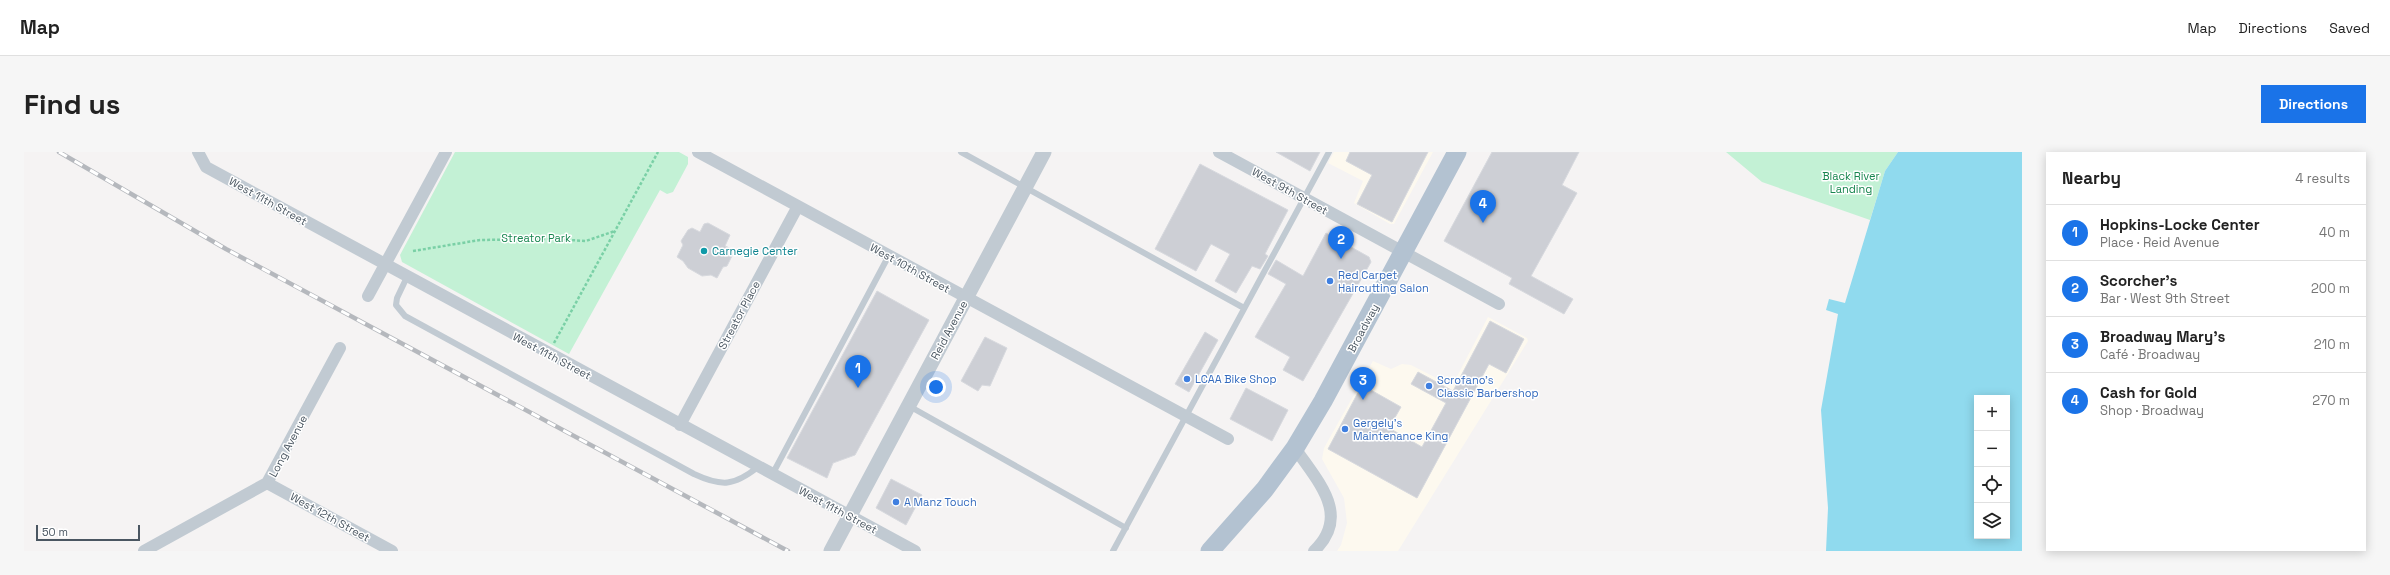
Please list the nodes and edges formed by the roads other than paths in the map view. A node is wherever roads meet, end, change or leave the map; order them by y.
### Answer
1 (198, 152) edge
2 (446, 152) edge
3 (698, 152) edge
4 (961, 152) edge
5 (1044, 152) edge
6 (1219, 152) edge
7 (1329, 152) edge
8 (1457, 152) edge
9 (1026, 186) junction
10 (1303, 198) junction
11 (798, 206) junction
12 (1404, 252) junction
13 (888, 257) junction
14 (385, 265) junction
15 (407, 277) junction
16 (368, 296) dead end
17 (966, 299) junction
18 (1499, 304) dead end
19 (1244, 308) junction
20 (340, 348) dead end
21 (908, 406) junction
22 (1186, 417) junction
23 (680, 425) junction
24 (1228, 439) dead end
25 (1295, 448) junction
26 (758, 467) junction
27 (772, 474) junction
28 (267, 483) junction
29 (850, 516) junction
30 (1126, 528) junction
31 (144, 551) edge
32 (392, 551) edge
33 (831, 551) edge
34 (915, 551) edge
35 (1113, 551) edge
36 (1210, 551) edge
37 (1314, 551) edge

1 - 14 street, West 11th Street
2 - 14 street
3 - 11 street, West 10th Street
4 - 9 lane
5 - 9 street, Reid Avenue
6 - 10 street, West 9th Street
7 - 10 lane
8 - 12 main road, Broadway
9 - 17 street, Reid Avenue
9 - 19 lane
10 - 12 street, West 9th Street
10 - 19 lane
11 - 13 street, West 10th Street
11 - 23 street, Streator Place
12 - 18 street, West 9th Street
12 - 25 main road, Broadway
13 - 17 street, West 10th Street
13 - 27 lane
14 - 15 street, West 11th Street
14 - 16 street
15 - 23 street, West 11th Street
15 - 26 lane
17 - 21 street, Reid Avenue
17 - 22 street, West 10th Street
19 - 22 lane
20 - 28 street, Long Avenue
21 - 29 street, Reid Avenue
21 - 30 lane
22 - 24 street, West 10th Street
22 - 30 lane
23 - 26 street, West 11th Street
25 - 36 main road, Broadway
25 - 37 street
26 - 27 street, West 11th Street
27 - 29 street, West 11th Street
28 - 31 street, Long Avenue
28 - 32 street, West 12th Street
29 - 33 street, Reid Avenue
29 - 34 street, West 11th Street
30 - 35 lane

